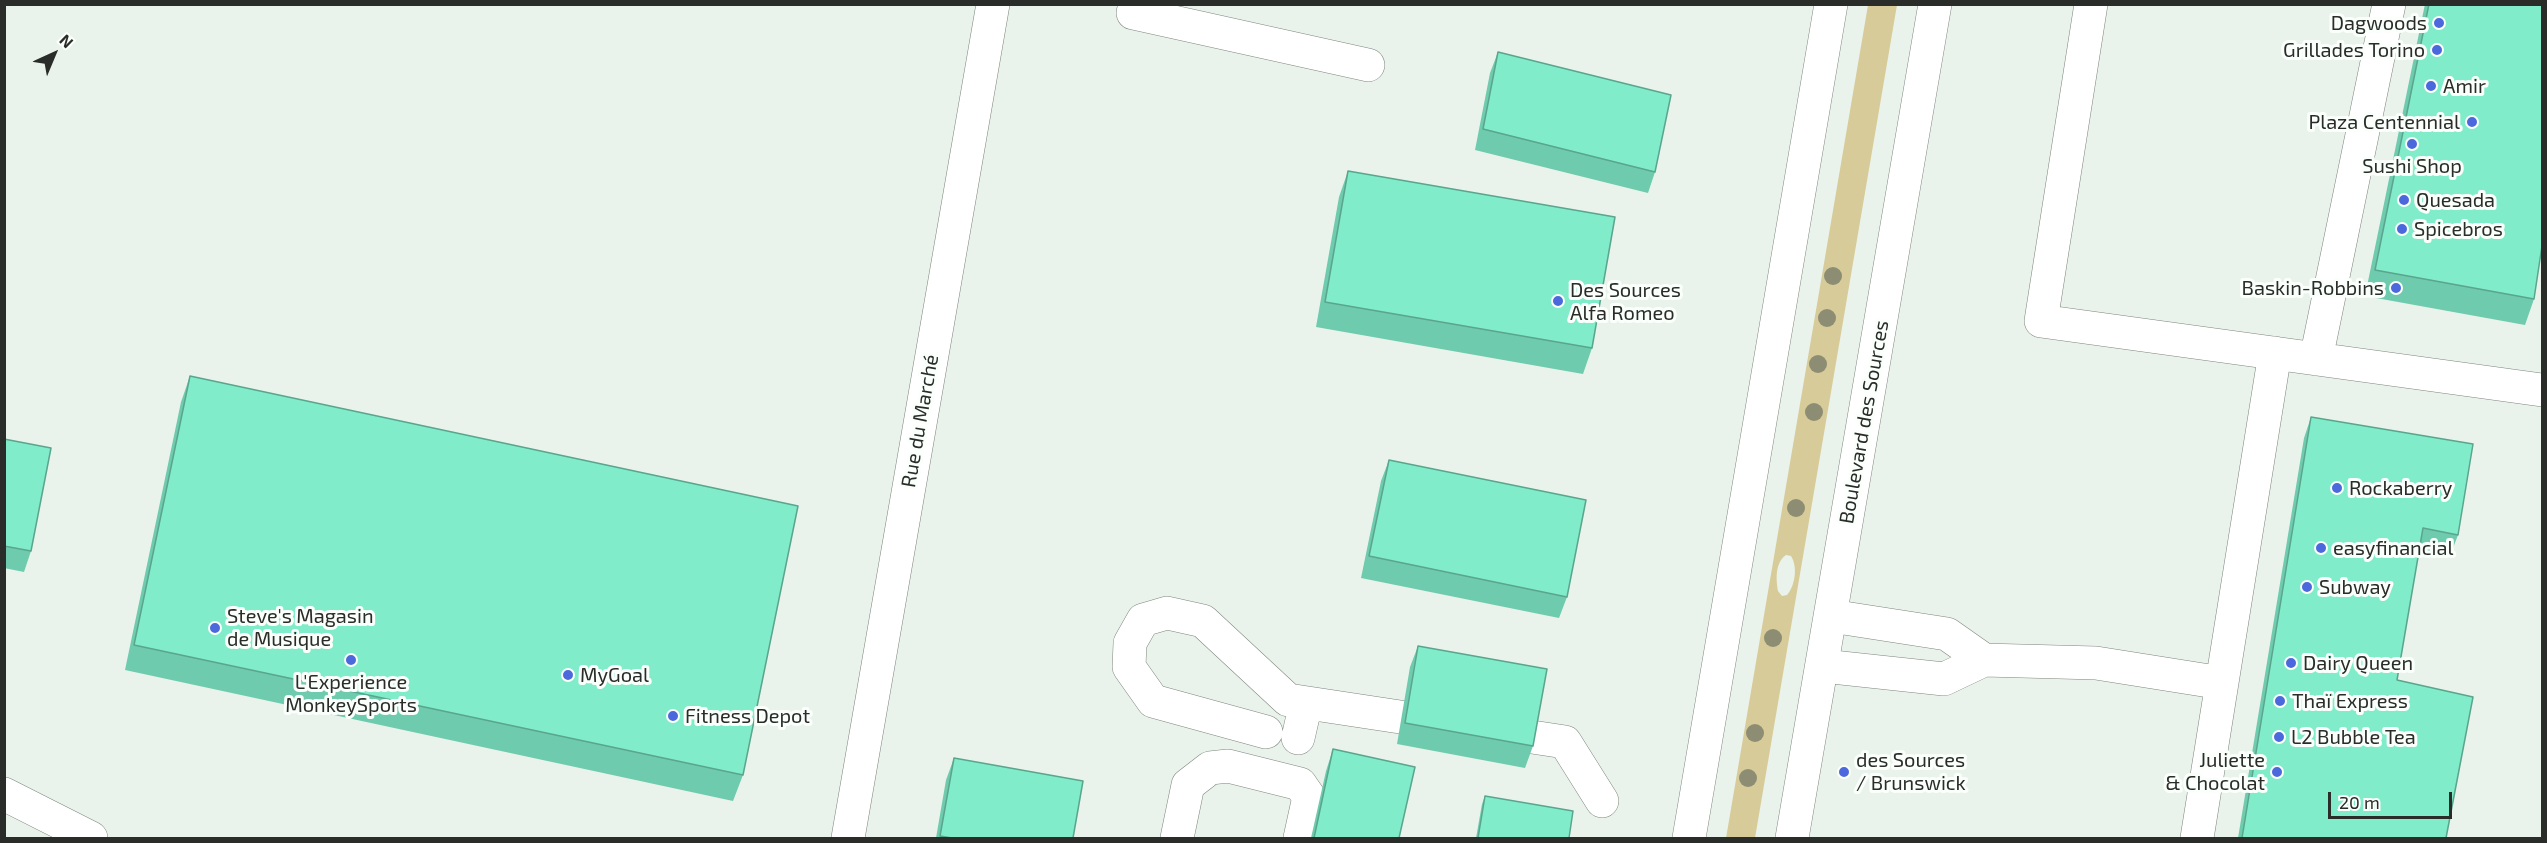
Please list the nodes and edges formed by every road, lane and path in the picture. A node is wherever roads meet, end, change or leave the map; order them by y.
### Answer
1 (993, 4) edge
2 (1135, 4) edge
3 (1831, 4) edge
4 (1935, 4) edge
5 (2091, 4) edge
6 (2389, 4) edge
7 (1368, 65) dead end
8 (2275, 353) junction
9 (2316, 358) junction
10 (2542, 390) edge
11 (1831, 616) junction
12 (1984, 660) junction
13 (1823, 666) junction
14 (2222, 683) junction
15 (1306, 703) junction
16 (1266, 732) dead end
17 (1298, 738) dead end
18 (4, 794) edge
19 (1602, 801) dead end
20 (91, 838) edge
21 (848, 838) edge
22 (1177, 838) edge
23 (1300, 838) edge
24 (1689, 838) edge
25 (1792, 838) edge
26 (2197, 838) edge

1 - 21 main road, Rue du Marché
2 - 7 main road
3 - 24 main road
4 - 11 main road, Boulevard des Sources
5 - 8 main road
6 - 9 main road
8 - 9 main road
8 - 14 main road
9 - 10 main road
11 - 12 main road
11 - 13 main road, Boulevard des Sources
12 - 13 main road
12 - 14 main road
13 - 25 main road, Boulevard des Sources
14 - 26 main road
15 - 16 main road
15 - 17 main road
15 - 19 main road
18 - 20 main road
22 - 23 main road

